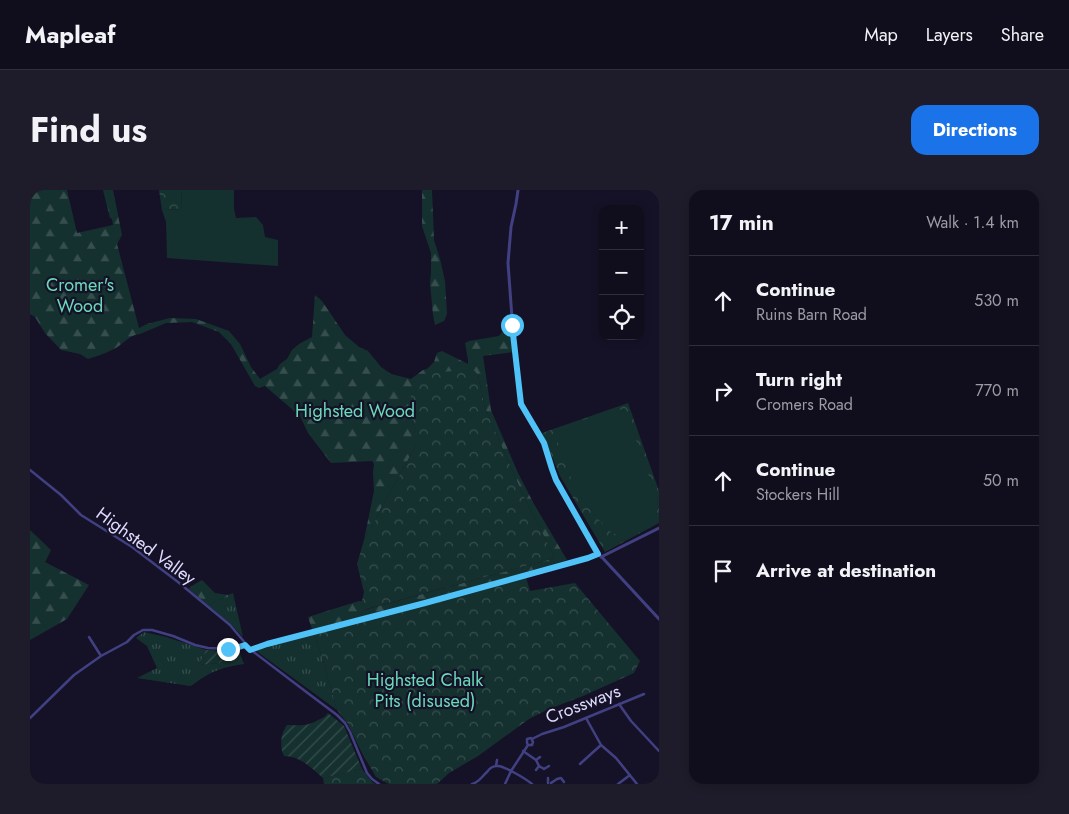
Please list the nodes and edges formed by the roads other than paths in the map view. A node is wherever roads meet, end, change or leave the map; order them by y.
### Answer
1 (518, 190) edge
2 (30, 470) edge
3 (659, 528) edge
4 (598, 554) junction
5 (601, 557) junction
6 (659, 619) edge
7 (89, 637) dead end
8 (245, 645) junction
9 (250, 650) junction
10 (101, 656) junction
11 (645, 693) dead end
12 (619, 704) junction
13 (30, 718) edge
14 (586, 718) junction
15 (601, 745) junction
16 (659, 751) edge
17 (523, 752) junction
18 (540, 757) dead end
19 (497, 760) dead end
20 (536, 760) junction
21 (580, 764) dead end
22 (496, 766) junction
23 (539, 766) junction
24 (549, 766) dead end
25 (536, 770) dead end
26 (511, 771) junction
27 (630, 775) junction
28 (548, 778) dead end
29 (564, 782) dead end
30 (548, 783) edge
31 (379, 784) edge
32 (472, 784) edge
33 (505, 784) edge
34 (532, 784) edge
35 (618, 784) edge
36 (637, 784) edge

1 - 4 street
2 - 8 street, Highsted Valley
3 - 5 street
4 - 5 street
4 - 9 street
5 - 6 street
7 - 10 street
8 - 9 street, Highsted Valley
8 - 10 street
9 - 31 street, Highsted Valley
10 - 13 street
11 - 12 street, Crossways
12 - 14 street, Crossways
12 - 16 street
14 - 15 street
14 - 17 street, Crossways
15 - 21 street
15 - 27 street
17 - 20 street
17 - 26 street, Crossways
18 - 20 street
19 - 22 street
20 - 23 street
22 - 26 street
22 - 32 street
23 - 24 street
23 - 25 street
26 - 33 street, Crossways
26 - 34 street
27 - 35 street
27 - 36 street
28 - 30 street
29 - 30 street

